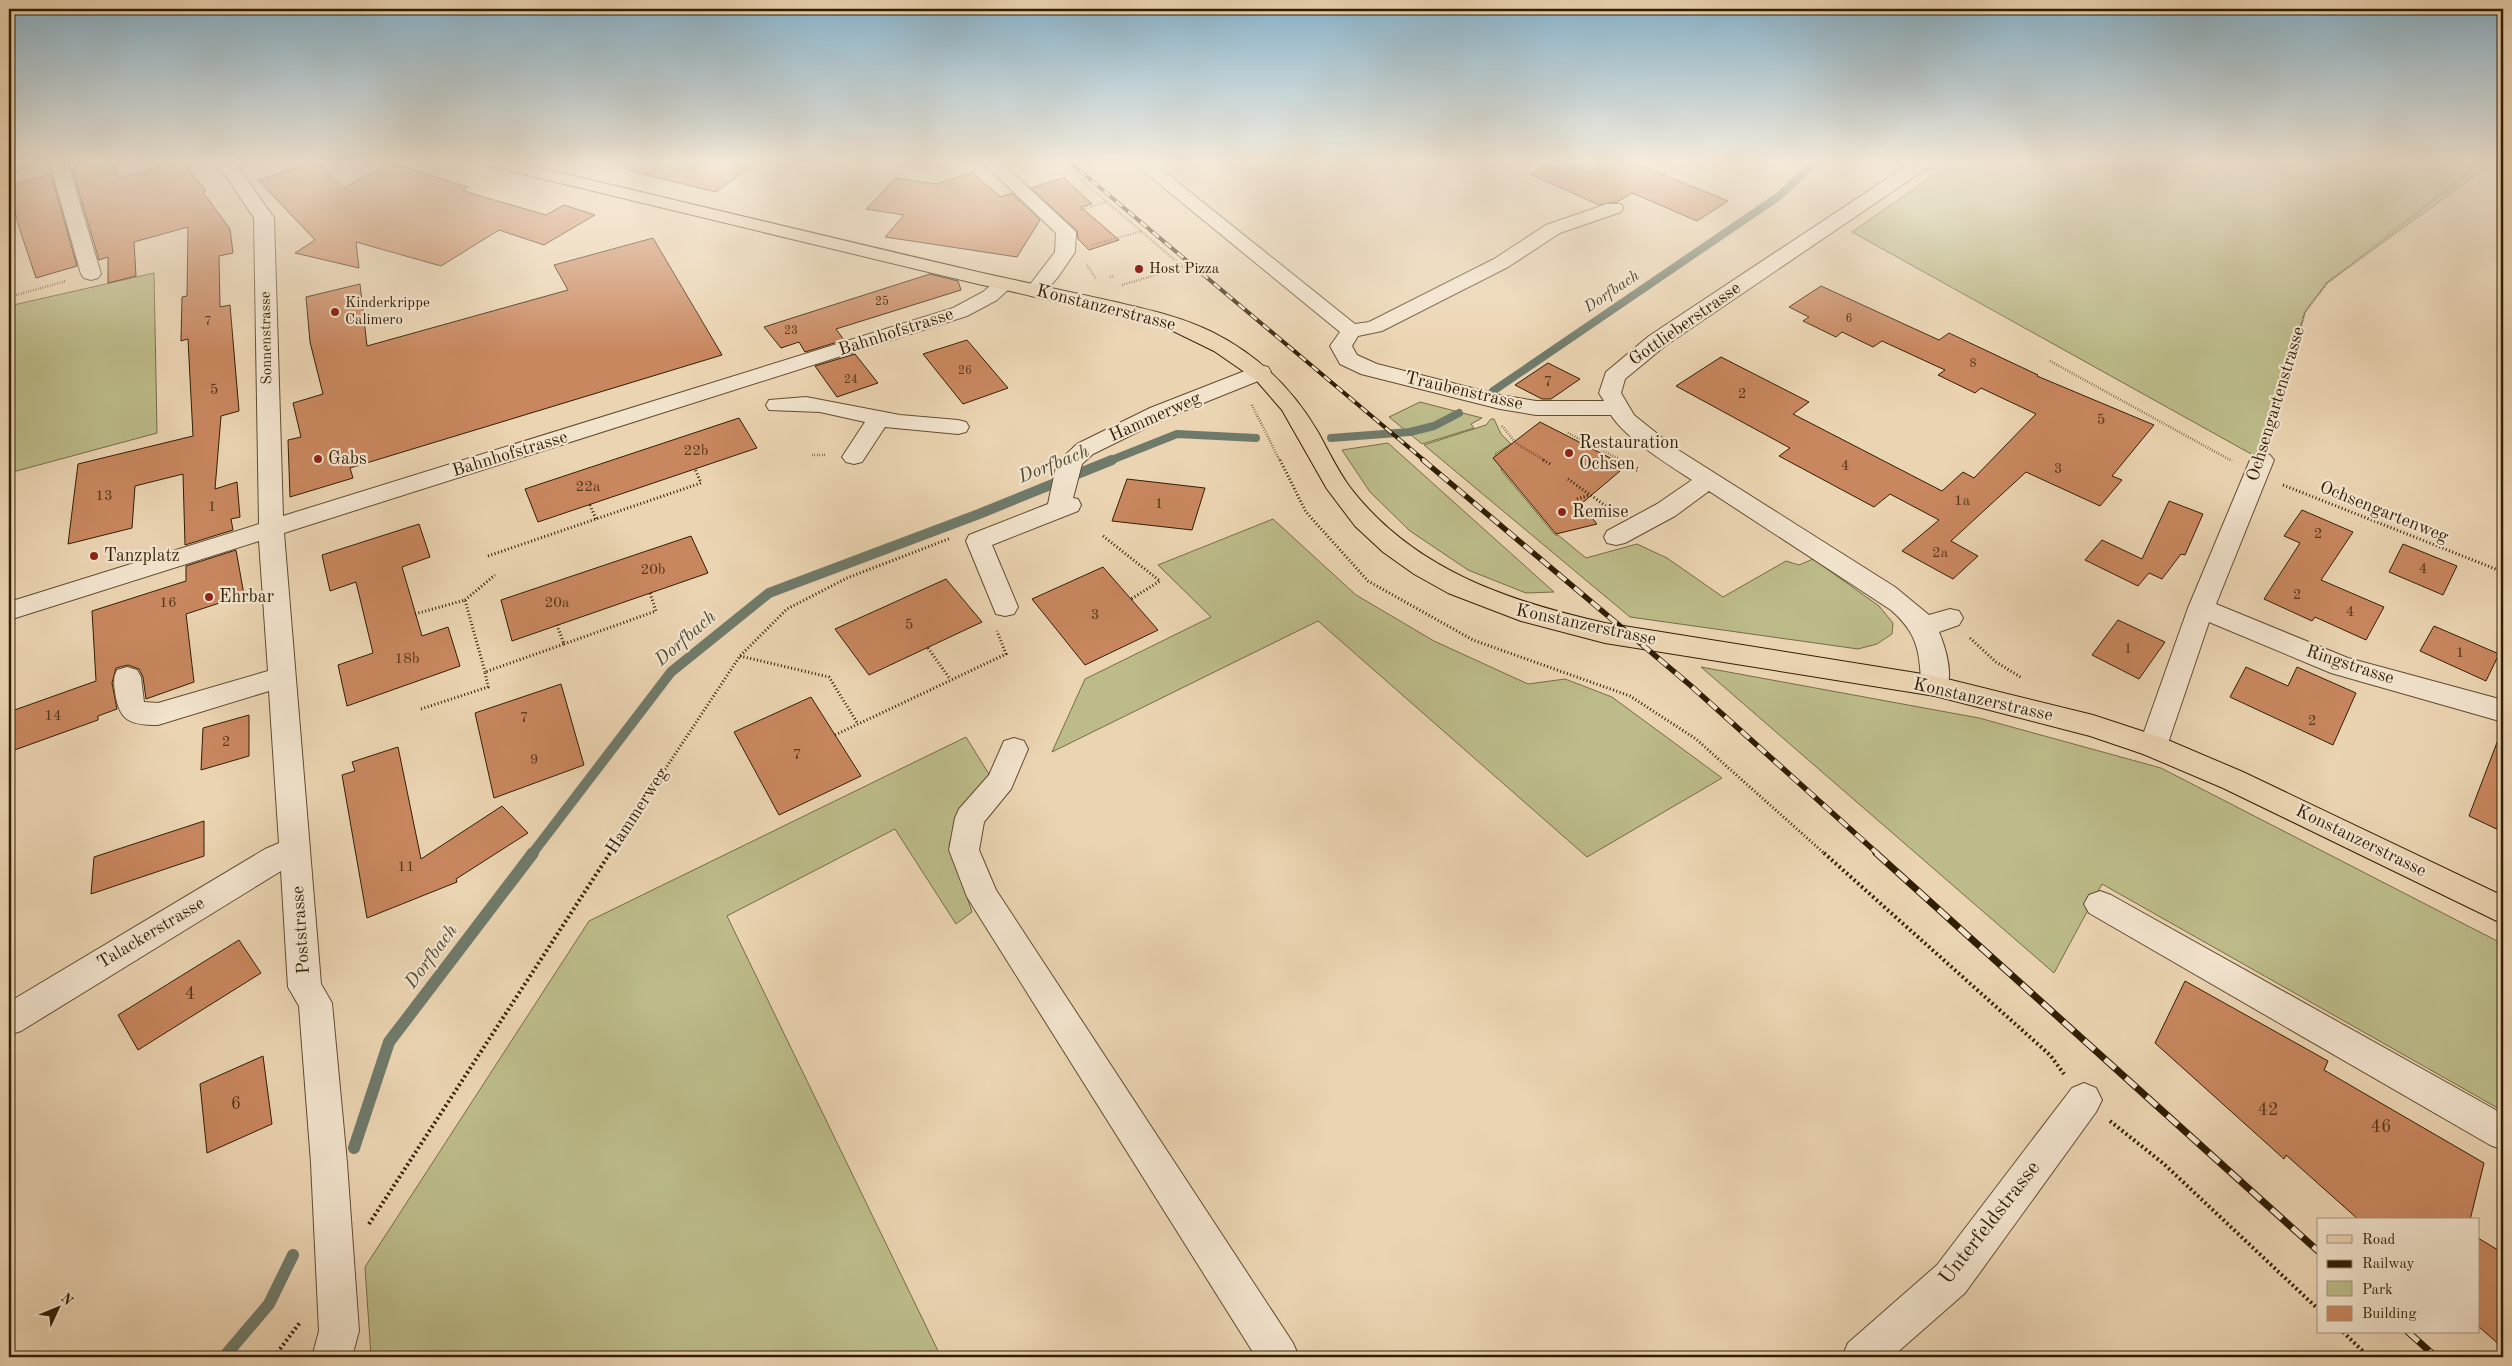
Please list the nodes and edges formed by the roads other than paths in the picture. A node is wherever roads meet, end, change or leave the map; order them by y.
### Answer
1 (76, 224) edge
2 (264, 224) edge
3 (752, 224) edge
4 (1057, 224) edge
5 (1218, 224) edge
6 (1568, 224) edge
7 (1832, 224) edge
8 (90, 272) road end
9 (1004, 284) junction
10 (1035, 291) junction
11 (1351, 331) junction
12 (1260, 372) junction
13 (777, 405) dead end
14 (1617, 408) junction
15 (879, 418) junction
16 (958, 428) dead end
17 (854, 457) dead end
18 (2259, 467) road end
19 (1709, 480) junction
20 (271, 529) junction
21 (1616, 537) dead end
22 (2200, 608) junction
23 (9, 611) edge
24 (1000, 617) road end
25 (1950, 618) dead end
26 (1923, 627) junction
27 (128, 677) dead end
28 (283, 677) junction
29 (1935, 686) junction
30 (2503, 711) edge
31 (2154, 746) junction
32 (1014, 749) dead end
33 (295, 850) junction
34 (2100, 904) dead end
35 (2503, 911) edge
36 (9, 1020) edge
37 (2084, 1100) road end
38 (2503, 1133) edge
39 (332, 1357) edge
40 (1279, 1357) edge
41 (1862, 1357) edge

1 - 8 street
2 - 20 street, Sonnenstrasse
3 - 9 main road, Konstanzerstrasse
4 - 10 street
5 - 11 street
6 - 11 street
7 - 14 street, Gottlieberstrasse
9 - 10 main road, Konstanzerstrasse
9 - 20 street, Bahnhofstrasse
10 - 12 main road, Konstanzerstrasse
11 - 14 street, Traubenstrasse
12 - 24 street, Hammerweg
12 - 29 main road, Konstanzerstrasse
13 - 15 street
14 - 19 street, Gottlieberstrasse
15 - 16 street
15 - 17 street
18 - 22 street, Ochsengartenstrasse
19 - 21 street
19 - 26 street, Gottlieberstrasse
20 - 23 street, Bahnhofstrasse
20 - 28 street, Poststrasse
22 - 30 street, Ringstrasse
22 - 31 street, Ochsengartenstrasse
25 - 26 street
26 - 29 street, Gottlieberstrasse
27 - 28 street
28 - 33 street, Poststrasse
29 - 31 main road, Konstanzerstrasse
31 - 35 main road, Konstanzerstrasse
32 - 40 street
33 - 36 street, Talackerstrasse
33 - 39 street, Poststrasse
34 - 38 street
37 - 41 street, Unterfeldstrasse

